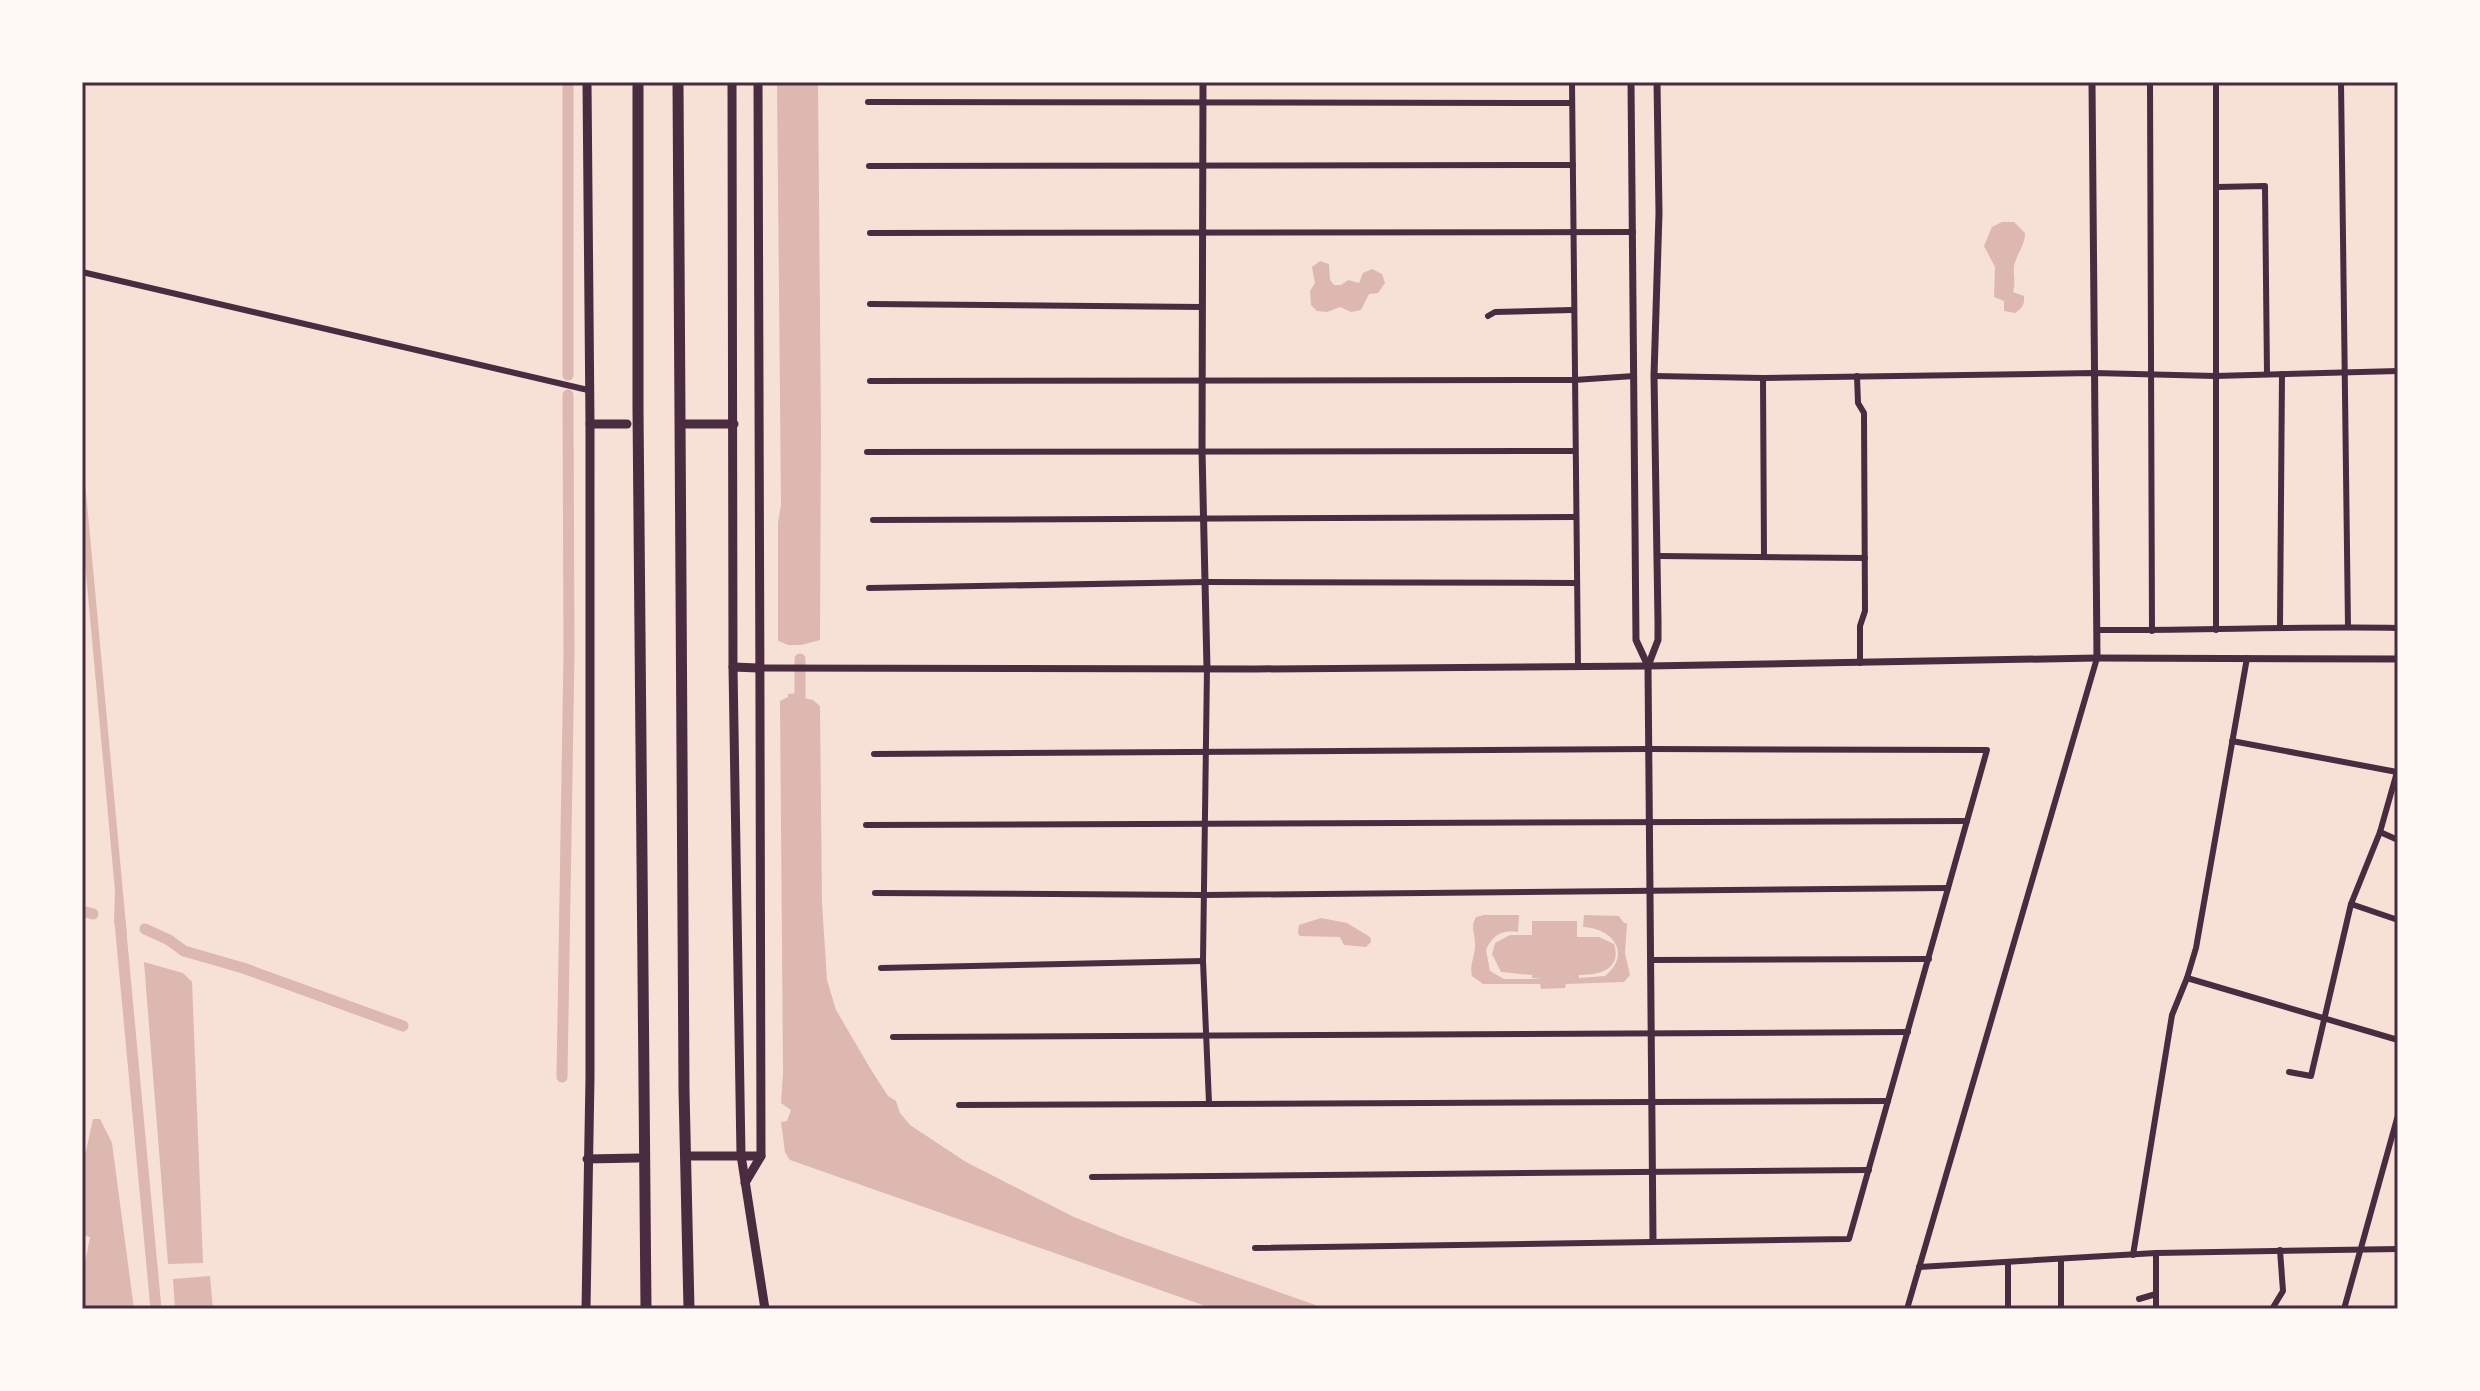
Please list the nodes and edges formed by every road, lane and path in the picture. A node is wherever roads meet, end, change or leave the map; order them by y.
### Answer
1 (587, 82) edge
2 (636, 82) edge
3 (678, 82) edge
4 (732, 82) edge
5 (758, 82) edge
6 (1203, 82) edge
7 (1572, 82) edge
8 (1631, 82) edge
9 (1657, 82) edge
10 (2092, 82) edge
11 (2150, 82) edge
12 (2216, 82) edge
13 (2341, 82) edge
14 (1202, 100) junction
15 (868, 102) dead end
16 (1572, 103) junction
17 (1203, 164) junction
18 (1573, 165) junction
19 (869, 166) dead end
20 (2217, 187) junction
21 (1573, 232) junction
22 (1633, 232) junction
23 (870, 233) dead end
24 (1202, 234) junction
25 (82, 272) edge
26 (870, 304) dead end
27 (1202, 307) junction
28 (1572, 310) junction
29 (1488, 316) dead end
30 (2398, 371) edge
31 (2095, 373) junction
32 (2152, 373) junction
33 (2267, 374) junction
34 (2282, 374) junction
35 (2345, 374) junction
36 (1634, 376) junction
37 (1654, 376) junction
38 (1857, 376) junction
39 (2215, 376) junction
40 (1763, 378) junction
41 (1203, 380) junction
42 (1574, 380) junction
43 (870, 381) dead end
44 (588, 390) junction
45 (590, 424) junction
46 (627, 424) dead end
47 (684, 424) dead end
48 (734, 424) junction
49 (1202, 451) junction
50 (1575, 451) junction
51 (867, 452) dead end
52 (1574, 517) junction
53 (1205, 518) junction
54 (873, 520) dead end
55 (1659, 556) junction
56 (1764, 557) junction
57 (1865, 558) junction
58 (1205, 582) junction
59 (1577, 583) junction
60 (869, 588) dead end
61 (2280, 626) junction
62 (2348, 627) junction
63 (2398, 628) edge
64 (2098, 630) junction
65 (2216, 630) junction
66 (2152, 631) junction
67 (2097, 658) junction
68 (2247, 658) junction
69 (2398, 659) edge
70 (1860, 663) junction
71 (1578, 666) junction
72 (1648, 666) junction
73 (733, 667) junction
74 (758, 668) junction
75 (1207, 668) junction
76 (2232, 741) junction
77 (1649, 749) junction
78 (1208, 752) junction
79 (874, 754) dead end
80 (2397, 772) edge
81 (1967, 821) junction
82 (1206, 822) junction
83 (1650, 822) junction
84 (866, 825) dead end
85 (2380, 832) junction
86 (2398, 840) edge
87 (1948, 888) junction
88 (1650, 889) junction
89 (875, 893) dead end
90 (1204, 895) junction
91 (2351, 904) junction
92 (2398, 920) edge
93 (1929, 959) junction
94 (1652, 960) junction
95 (1203, 961) junction
96 (881, 968) dead end
97 (2187, 978) junction
98 (2325, 1018) junction
99 (1908, 1032) junction
100 (1652, 1033) junction
101 (1205, 1034) junction
102 (893, 1037) dead end
103 (2398, 1040) edge
104 (2289, 1072) dead end
105 (1888, 1101) junction
106 (1652, 1102) junction
107 (1209, 1103) junction
108 (959, 1105) dead end
109 (2398, 1115) edge
110 (741, 1155) junction
111 (692, 1156) dead end
112 (761, 1156) junction
113 (638, 1158) dead end
114 (587, 1159) junction
115 (1869, 1170) junction
116 (1653, 1171) junction
117 (1092, 1177) dead end
118 (745, 1183) junction
119 (1653, 1240) junction
120 (2362, 1247) junction
121 (1255, 1248) dead end
122 (2398, 1249) edge
123 (2280, 1250) junction
124 (2156, 1253) junction
125 (2133, 1255) junction
126 (2061, 1259) junction
127 (2008, 1263) junction
128 (1919, 1267) junction
129 (2156, 1294) junction
130 (2139, 1299) dead end
131 (586, 1309) edge
132 (646, 1309) edge
133 (689, 1309) edge
134 (765, 1309) edge
135 (1907, 1309) edge
136 (2008, 1309) edge
137 (2061, 1309) edge
138 (2156, 1309) edge
139 (2272, 1309) edge
140 (2344, 1309) edge

1 - 44 main road
2 - 132 highway
3 - 133 highway
4 - 48 main road
5 - 74 main road
6 - 14 street
7 - 16 street
8 - 22 street
9 - 37 street
10 - 31 street
11 - 32 street
12 - 20 street
13 - 35 street
14 - 15 street
14 - 16 street
14 - 17 street
16 - 18 street
17 - 18 street
17 - 19 street
17 - 24 street
18 - 21 street
20 - 33 street
20 - 39 street
21 - 22 street
21 - 24 street
21 - 28 street
22 - 36 street
23 - 24 street
24 - 27 street
25 - 44 street
26 - 27 street
27 - 41 street
28 - 29 street
28 - 42 street
30 - 35 street
31 - 32 street
31 - 38 street
31 - 64 street
32 - 39 street
32 - 66 street
33 - 34 street
33 - 39 street
34 - 35 street
34 - 61 street
35 - 62 street
36 - 37 street
36 - 42 street
36 - 72 street
37 - 40 street
37 - 55 street
38 - 40 street
38 - 57 street
39 - 65 street
40 - 56 street
41 - 42 street
41 - 43 street
41 - 49 street
42 - 50 street
44 - 45 main road
45 - 46 main road
45 - 114 main road
47 - 48 main road
48 - 73 main road
49 - 50 street
49 - 51 street
49 - 53 street
50 - 52 street
52 - 53 street
52 - 59 street
53 - 54 street
53 - 58 street
55 - 56 street
55 - 72 street
56 - 57 street
57 - 70 street
58 - 59 street
58 - 60 street
58 - 75 street
59 - 71 street
61 - 62 street
61 - 65 street
62 - 63 street
64 - 66 street
64 - 67 street
65 - 66 street
67 - 68 street
67 - 70 street
67 - 128 street
68 - 69 street
68 - 76 street
70 - 72 street
71 - 72 street
71 - 75 street
72 - 77 street
73 - 74 main road
73 - 110 main road
74 - 75 street
74 - 112 main road
75 - 78 street
76 - 80 street
76 - 97 street
77 - 78 street
77 - 81 street
77 - 83 street
78 - 79 street
78 - 82 street
80 - 85 street
81 - 83 street
81 - 87 street
82 - 83 street
82 - 84 street
82 - 90 street
83 - 88 street
85 - 86 street
85 - 91 street
87 - 88 street
87 - 93 street
88 - 90 street
88 - 94 street
89 - 90 street
90 - 95 street
91 - 92 street
91 - 98 street
93 - 94 street
93 - 99 street
94 - 100 street
95 - 96 street
95 - 101 street
97 - 98 street
97 - 125 street
98 - 103 street
98 - 104 street
99 - 100 street
99 - 105 street
100 - 101 street
100 - 106 street
101 - 102 street
101 - 107 street
105 - 106 street
105 - 115 street
106 - 107 street
106 - 116 street
107 - 108 street
109 - 120 street
110 - 111 main road
110 - 112 main road
110 - 118 main road
112 - 118 main road
113 - 114 main road
114 - 131 main road
115 - 116 street
115 - 119 street
116 - 117 street
116 - 119 street
118 - 134 main road
119 - 121 street
120 - 122 street
120 - 123 street
120 - 140 street
123 - 124 street
123 - 139 street
124 - 125 street
124 - 129 street
125 - 126 street
126 - 127 street
126 - 137 street
127 - 128 street
127 - 136 street
128 - 135 street
129 - 130 street
129 - 138 street

